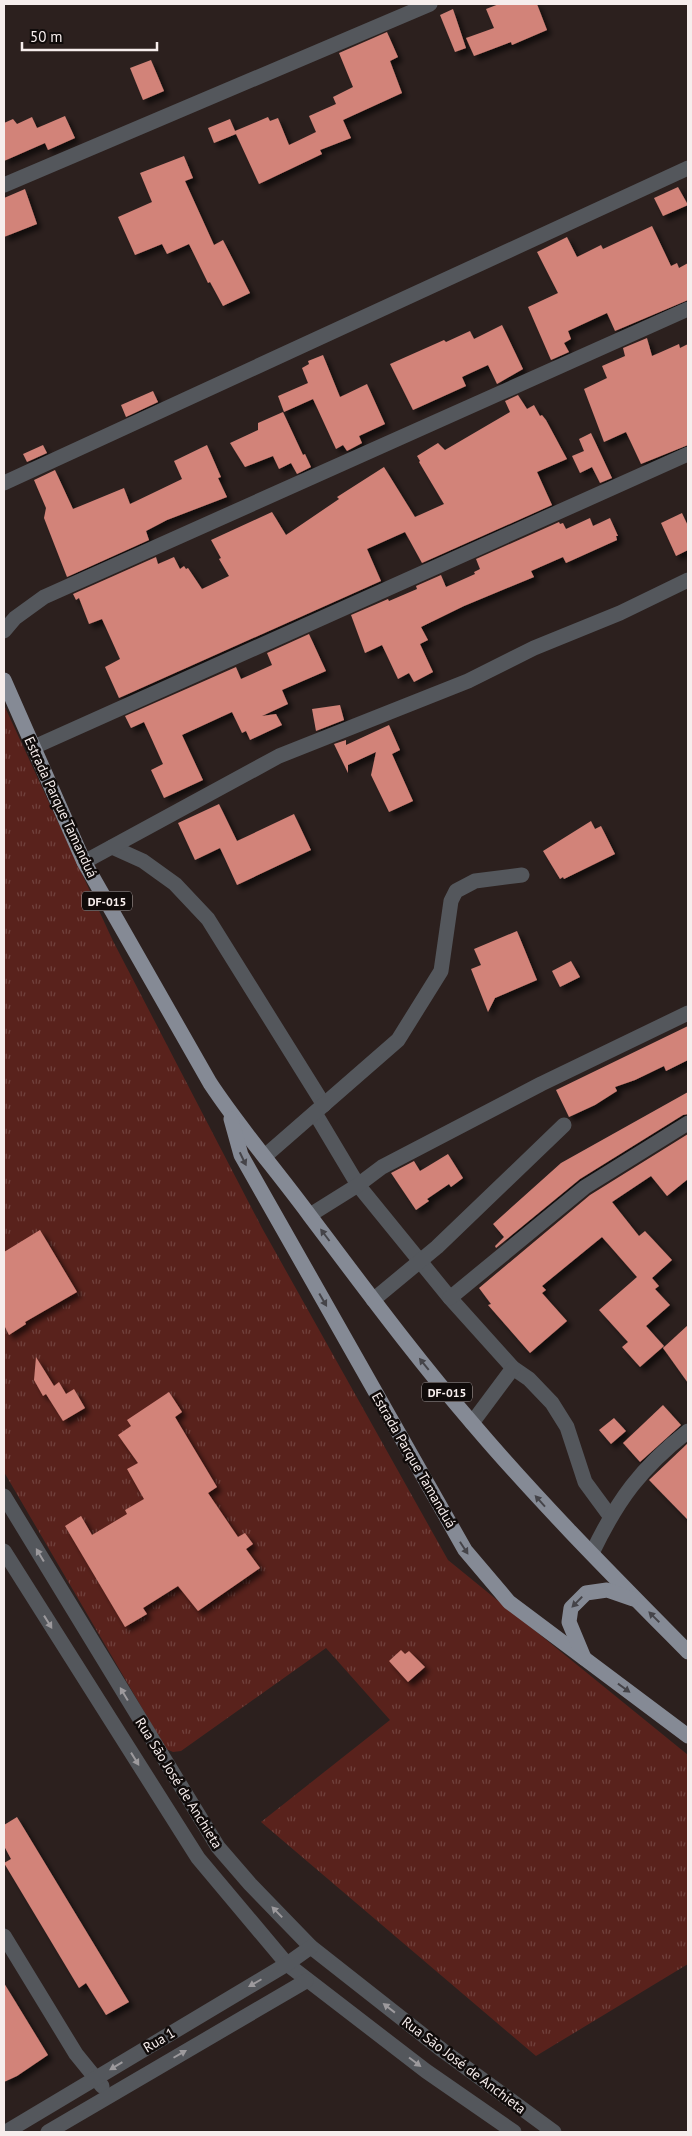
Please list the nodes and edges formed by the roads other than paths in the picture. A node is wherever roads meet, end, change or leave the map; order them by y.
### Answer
1 (430, 4) edge
2 (688, 168) edge
3 (4, 185) edge
4 (688, 309) edge
5 (688, 454) edge
6 (4, 483) edge
7 (688, 580) edge
8 (4, 631) edge
9 (4, 680) edge
10 (34, 747) junction
11 (112, 847) junction
12 (84, 862) junction
13 (522, 875) dead end
14 (688, 1013) edge
15 (320, 1109) junction
16 (229, 1112) junction
17 (688, 1123) edge
18 (564, 1125) dead end
19 (265, 1156) junction
20 (358, 1185) junction
21 (310, 1215) junction
22 (421, 1262) junction
23 (450, 1298) junction
24 (373, 1300) junction
25 (512, 1368) junction
26 (472, 1423) junction
27 (688, 1431) edge
28 (4, 1496) edge
29 (610, 1516) junction
30 (4, 1551) edge
31 (592, 1553) junction
32 (637, 1600) junction
33 (688, 1652) edge
34 (585, 1659) junction
35 (688, 1736) edge
36 (4, 1936) edge
37 (311, 1947) junction
38 (287, 1964) junction
39 (306, 1981) junction
40 (97, 2078) junction
41 (108, 2095) junction
42 (6, 2132) edge
43 (48, 2132) edge
44 (514, 2132) edge
45 (554, 2132) edge

1 - 3 street
2 - 6 street
4 - 8 street
5 - 10 street
7 - 11 street
9 - 10 main road, Estrada Parque Tamanduá / DF-015
10 - 12 main road, Estrada Parque Tamanduá / DF-015
11 - 12 street
11 - 15 street
12 - 16 main road, Estrada Parque Tamanduá / DF-015
13 - 15 street
14 - 20 street
15 - 19 street
15 - 20 street
16 - 19 main road, Estrada Parque Tamanduá / DF-015
16 -> 34 main road, Estrada Parque Tamanduá / DF-015
17 - 23 street
18 - 22 street
19 - 21 main road, Estrada Parque Tamanduá / DF-015
20 - 21 street
20 - 22 street
24 -> 21 main road, Estrada Parque Tamanduá / DF-015
22 - 23 street
22 - 24 street
23 - 25 street
26 -> 24 main road, Estrada Parque Tamanduá / DF-015
25 - 26 street
25 - 29 street
31 -> 26 main road, Estrada Parque Tamanduá / DF-015
27 - 29 street
37 -> 28 street, Rua São José de Anchieta
29 - 31 street
30 -> 38 street, Rua São José de Anchieta
31 - 32 main road, Estrada Parque Tamanduá / DF-015
33 -> 32 main road, Estrada Parque Tamanduá / DF-015
32 -> 34 main road
34 -> 35 main road, Estrada Parque Tamanduá / DF-015
36 - 40 street
37 - 38 street, Rua 1
45 -> 37 street, Rua São José de Anchieta
38 - 39 street, Rua São José de Anchieta
38 -> 40 street, Rua 1
41 -> 39 street, Rua 1
39 -> 44 street, Rua São José de Anchieta
40 - 41 street
40 - 42 street, Rua 1
41 - 43 street, Rua 1

